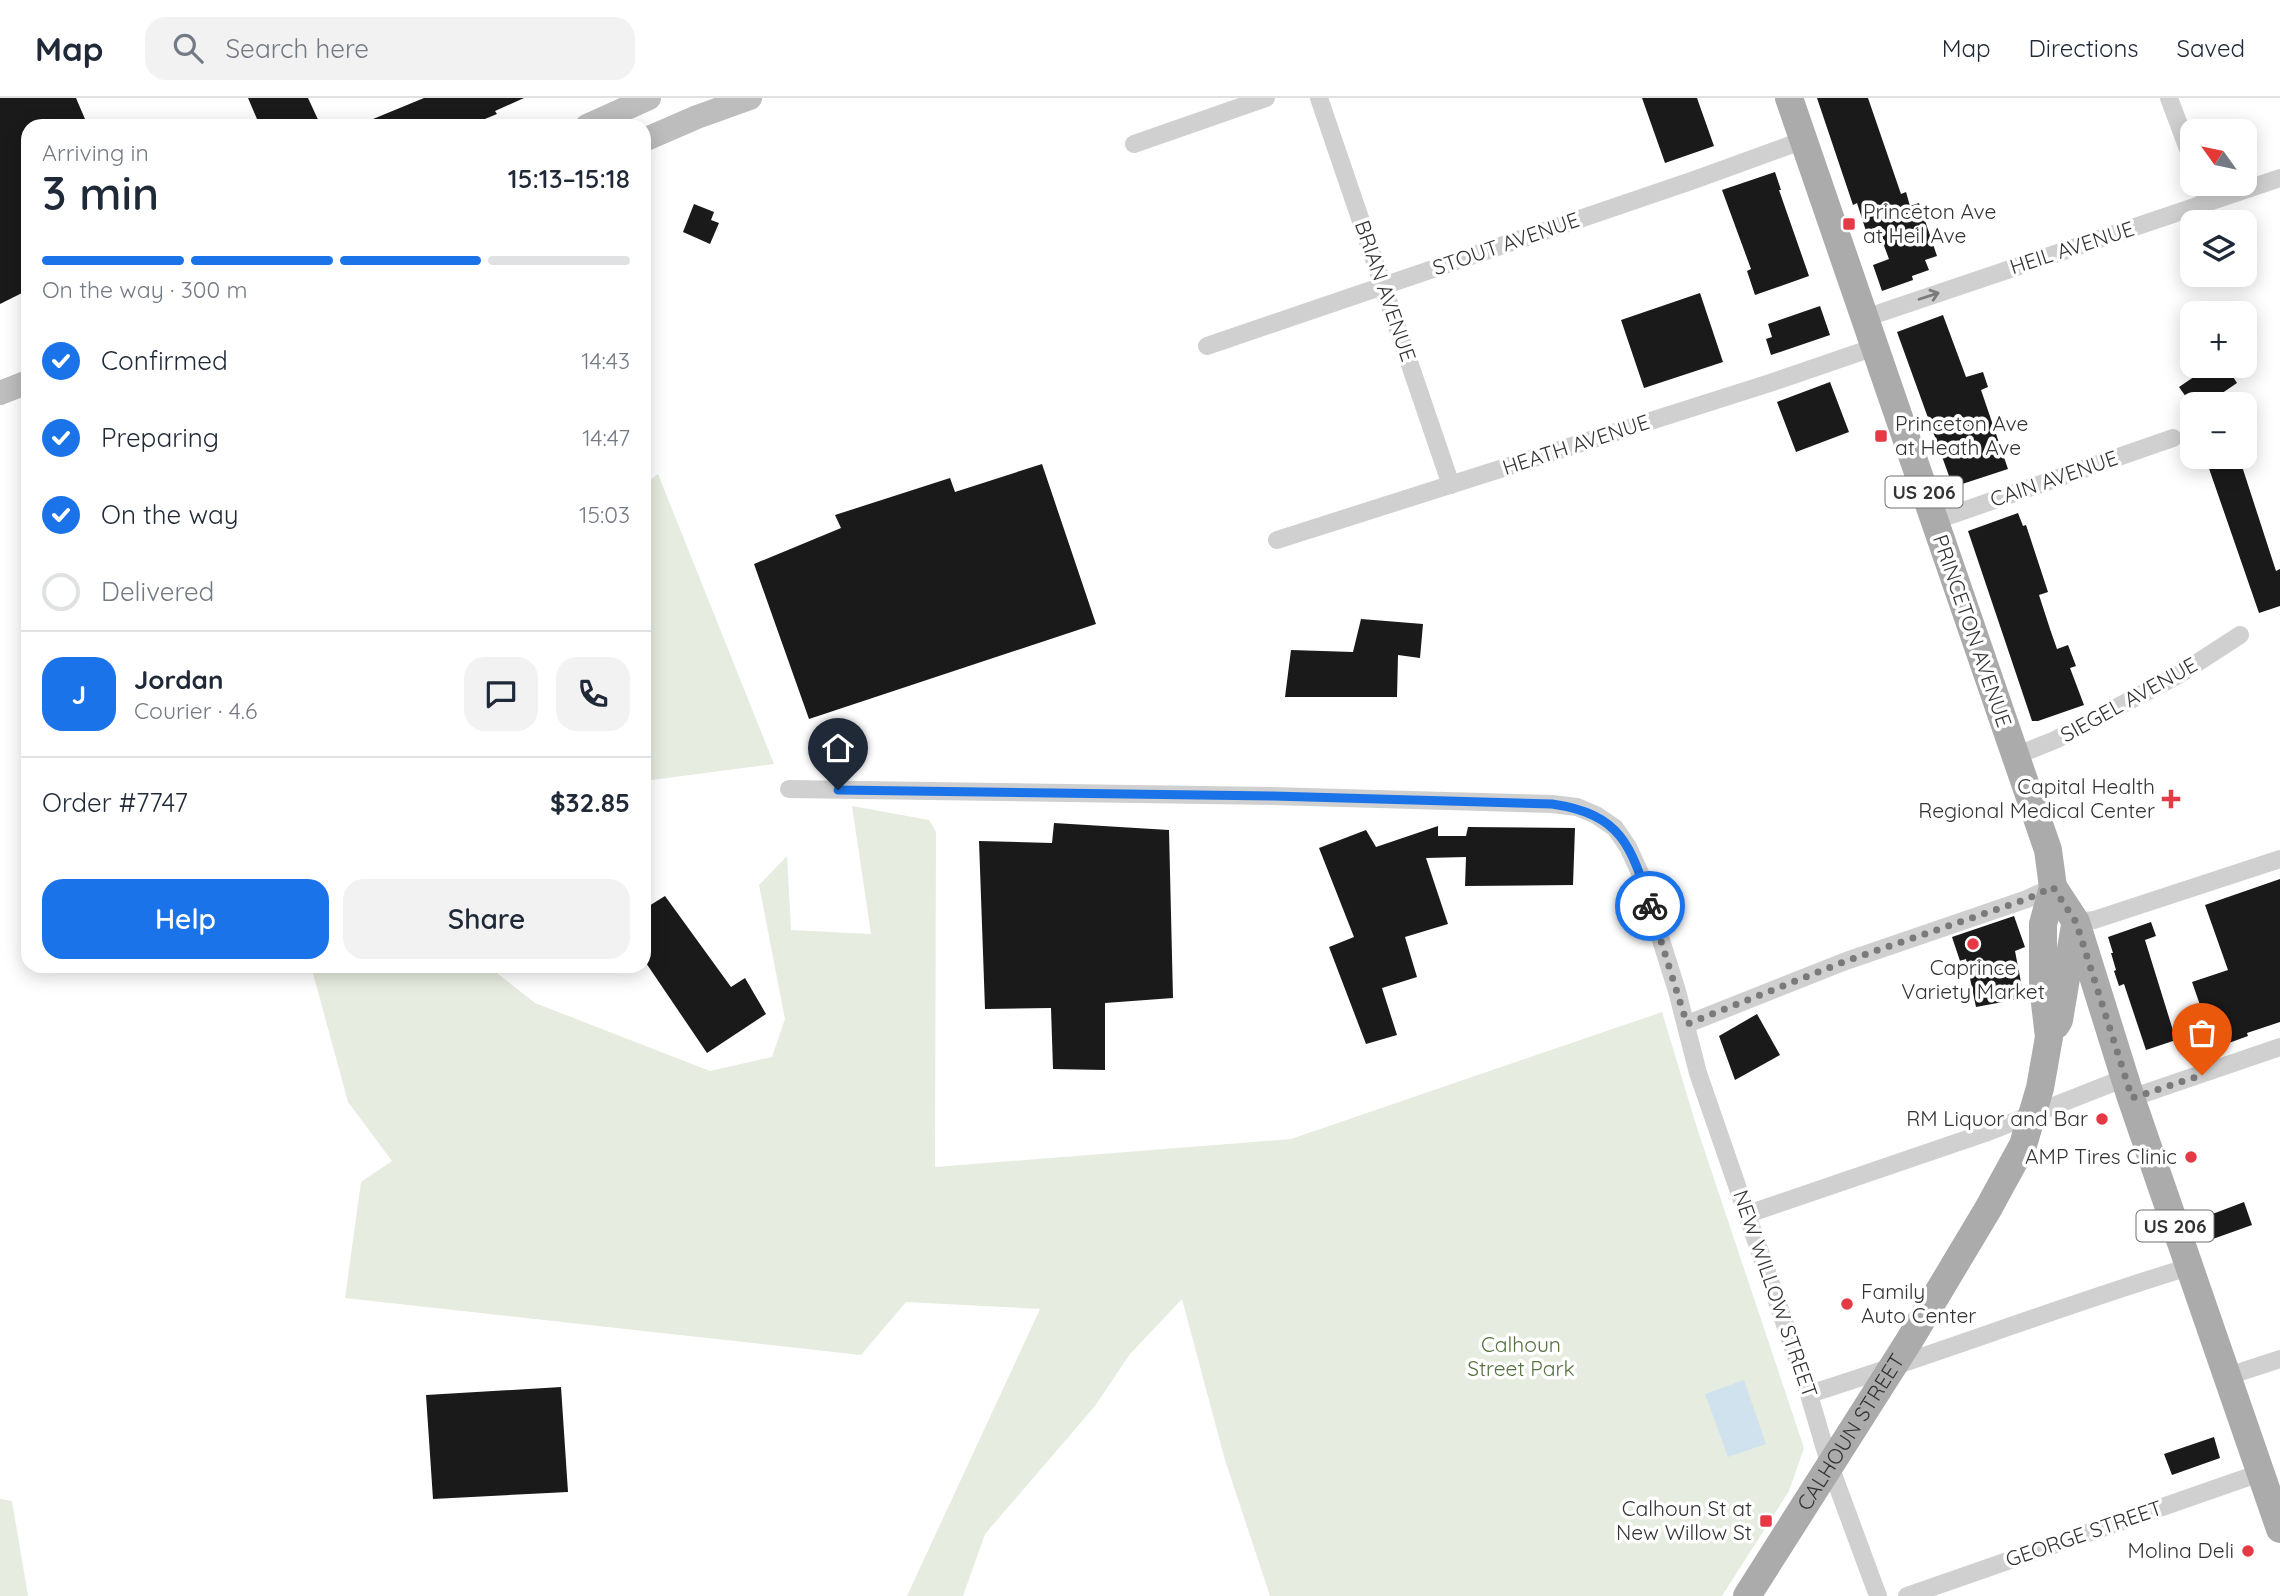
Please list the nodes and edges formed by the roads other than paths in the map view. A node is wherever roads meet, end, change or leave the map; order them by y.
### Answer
1 (649, 98) edge
2 (729, 98) edge
3 (750, 98) edge
4 (1266, 98) edge
5 (1319, 98) edge
6 (1790, 98) edge
7 (2169, 98) edge
8 (698, 117) junction
9 (602, 119) edge
10 (2180, 127) edge
11 (651, 137) edge
12 (1804, 140) junction
13 (1134, 144) dead end
14 (2280, 178) edge
15 (2205, 196) edge
16 (2207, 203) junction
17 (1383, 286) junction
18 (1865, 318) junction
19 (1207, 346) dead end
20 (1875, 347) junction
21 (21, 385) edge
22 (0, 393) edge
23 (2173, 438) dead end
24 (1451, 485) junction
25 (1934, 521) junction
26 (1277, 540) dead end
27 (2239, 635) dead end
28 (2015, 756) junction
29 (789, 789) dead end
30 (2280, 859) edge
31 (2053, 887) junction
32 (2076, 922) junction
33 (1687, 1024) junction
34 (2049, 1037) junction
35 (2280, 1047) edge
36 (2128, 1088) junction
37 (2032, 1115) junction
38 (1748, 1214) junction
39 (2189, 1267) junction
40 (2280, 1359) edge
41 (1891, 1368) junction
42 (2228, 1376) junction
43 (1809, 1394) junction
44 (1830, 1466) junction
45 (2260, 1473) junction
46 (2280, 1529) edge
47 (1747, 1596) edge
48 (1878, 1596) edge
49 (1907, 1596) edge

1 - 9 main road
2 - 8 main road
3 - 8 main road
4 - 13 street
5 - 17 street, BRIAN AVENUE
6 - 12 main road, PRINCETON AVENUE / US 206
7 - 10 street
8 - 11 main road
12 - 17 street, STOUT AVENUE
12 - 18 main road, PRINCETON AVENUE / US 206
14 - 16 street, HEIL AVENUE
15 - 16 street
18 -> 16 street, HEIL AVENUE
17 - 19 street, STOUT AVENUE
17 - 24 street, BRIAN AVENUE
18 - 20 main road, PRINCETON AVENUE / US 206
20 - 24 street, HEATH AVENUE
20 - 25 main road, PRINCETON AVENUE / US 206
21 - 22 main road
23 - 25 street, CAIN AVENUE
24 - 26 street, HEATH AVENUE
25 - 28 main road, PRINCETON AVENUE / US 206
27 - 28 street, SIEGEL AVENUE
28 - 31 main road, PRINCETON AVENUE / US 206
29 - 33 street, NEW WILLOW STREET
30 - 32 street
31 - 32 main road, US 206
31 - 33 street
31 - 34 main road, CALHOUN STREET
32 - 34 main road, CALHOUN STREET
32 - 36 main road, US 206
33 - 38 street, NEW WILLOW STREET
34 - 37 main road, CALHOUN STREET
35 - 36 street
36 - 37 street
36 - 39 main road, US 206
37 - 38 street
37 - 41 main road, CALHOUN STREET
38 - 43 street, NEW WILLOW STREET
39 - 41 street
39 - 42 main road, US 206
40 - 42 street
41 - 43 street
41 - 44 main road, CALHOUN STREET
42 - 45 main road, US 206
43 - 44 street, NEW WILLOW STREET
44 - 47 main road, CALHOUN STREET
44 - 48 street, NEW WILLOW STREET
45 - 46 main road, US 206
45 - 49 street, GEORGE STREET

